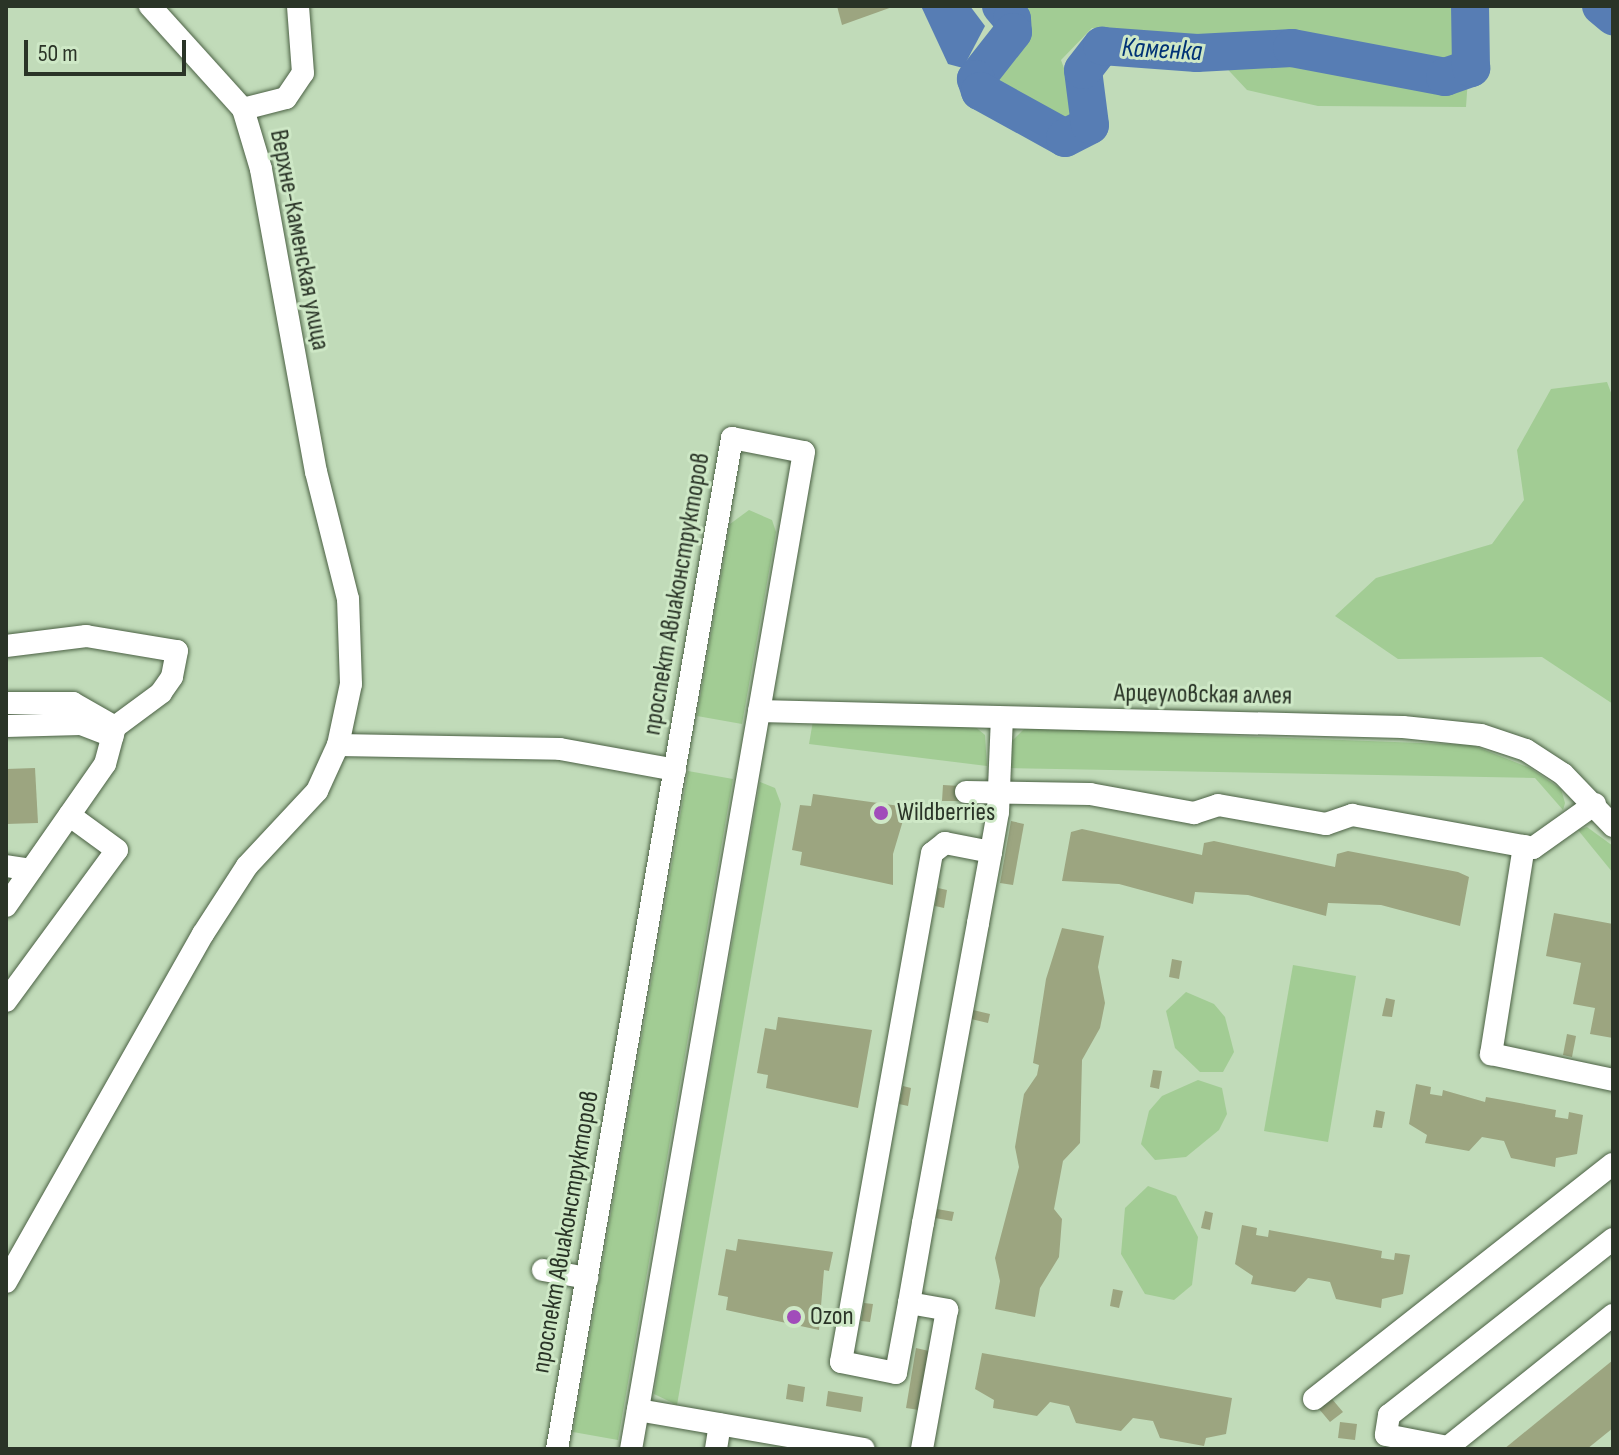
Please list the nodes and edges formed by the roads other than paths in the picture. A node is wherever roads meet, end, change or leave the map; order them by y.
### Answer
1 (150, 6) edge
2 (298, 6) edge
3 (243, 109) junction
4 (6, 646) edge
5 (6, 703) edge
6 (759, 711) junction
7 (1002, 718) junction
8 (6, 726) edge
9 (114, 732) junction
10 (338, 745) junction
11 (675, 770) junction
12 (966, 792) dead end
13 (1001, 792) junction
14 (1595, 804) junction
15 (69, 815) junction
16 (1613, 826) edge
17 (1524, 846) junction
18 (991, 852) junction
19 (6, 866) edge
20 (31, 870) junction
21 (6, 906) edge
22 (6, 1001) edge
23 (1613, 1080) edge
24 (1613, 1164) edge
25 (1613, 1239) edge
26 (543, 1270) dead end
27 (587, 1278) junction
28 (6, 1282) edge
29 (909, 1303) junction
30 (1613, 1315) edge
31 (1314, 1399) dead end
32 (638, 1410) junction
33 (720, 1424) junction
34 (853, 1448) edge
35 (557, 1449) edge
36 (631, 1449) edge
37 (716, 1449) edge
38 (922, 1449) edge

1 - 3 street, Верхне-Каменская улица
2 - 3 street
3 - 10 street, Верхне-Каменская улица
4 - 9 street
5 - 9 street
6 - 7 street, Арцеуловская аллея
6 - 11 street, проспект Авиаконструкторов
6 - 32 street, проспект Авиаконструкторов
7 - 13 street
7 - 14 street, Арцеуловская аллея
8 - 9 street
9 - 15 street
10 - 11 street
10 - 28 street, Верхне-Каменская улица
11 - 27 street, проспект Авиаконструкторов
12 - 13 street
13 - 17 street
13 - 18 street
14 - 16 street, Арцеуловская аллея
14 - 17 street
15 - 20 street
15 - 22 street
17 - 23 street
18 - 29 street
18 - 29 street
19 - 20 street
20 - 21 street
24 - 31 street
25 - 30 street
26 - 27 street
27 - 35 street, проспект Авиаконструкторов
29 - 38 street
32 - 33 street
32 - 36 street, проспект Авиаконструкторов
33 - 34 street
33 - 37 street

